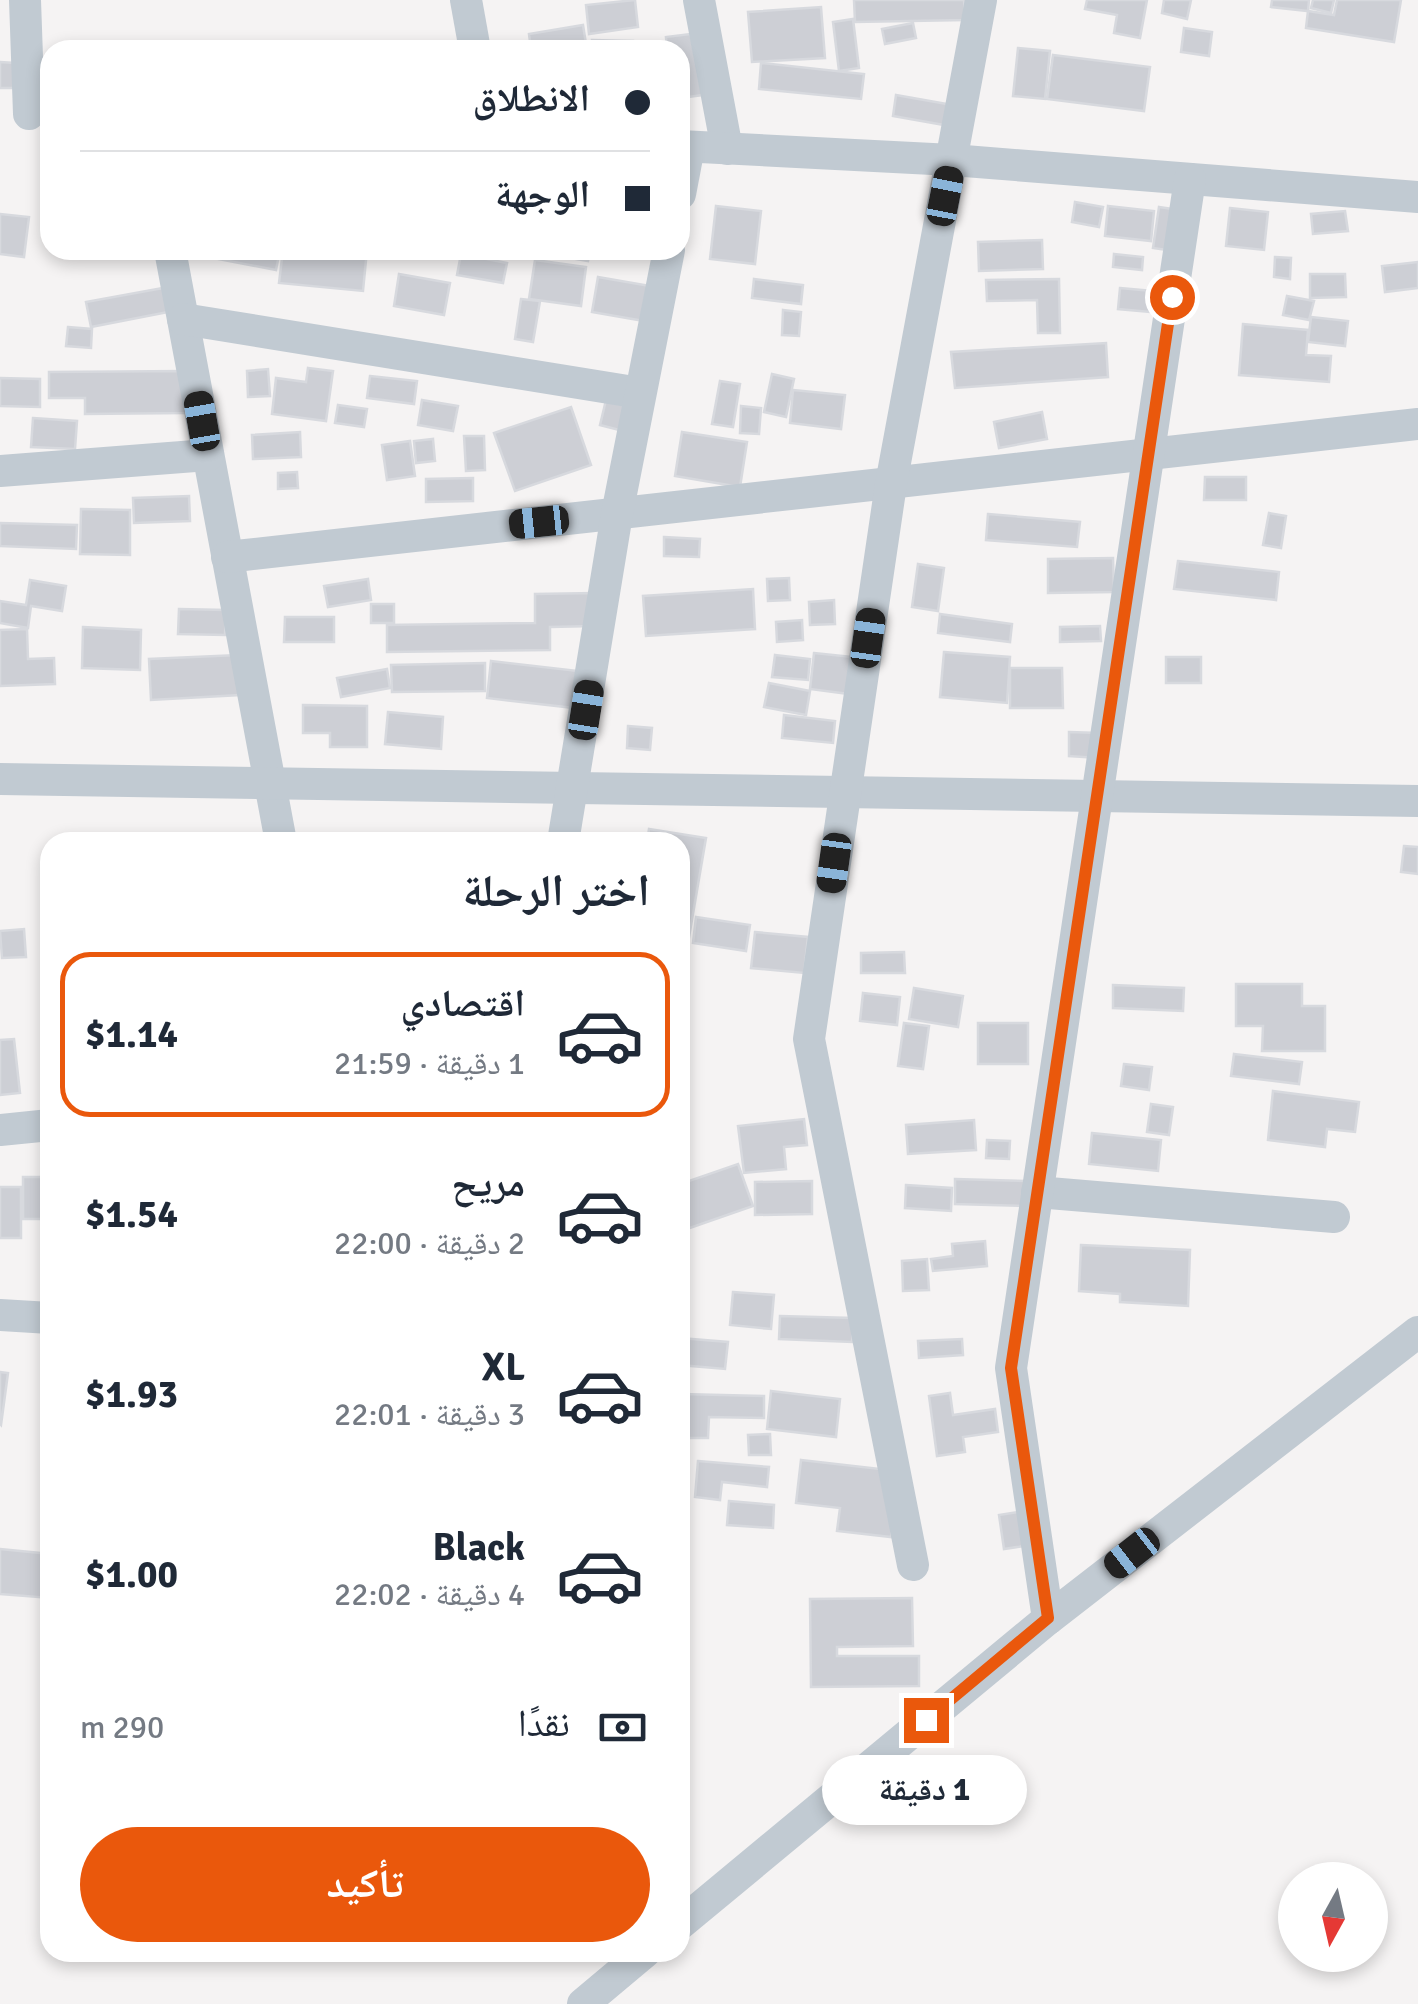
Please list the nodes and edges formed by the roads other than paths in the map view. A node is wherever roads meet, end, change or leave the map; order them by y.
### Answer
1 (25, 0) edge
2 (466, 0) edge
3 (699, 0) edge
4 (981, 0) edge
5 (473, 40) edge
6 (26, 114) edge
7 (690, 146) edge
8 (727, 148) junction
9 (952, 160) junction
10 (1190, 179) junction
11 (1418, 197) edge
12 (172, 260) edge
13 (667, 260) edge
14 (182, 319) junction
15 (640, 394) junction
16 (1418, 424) edge
17 (208, 454) junction
18 (1148, 454) junction
19 (0, 470) edge
20 (890, 484) junction
21 (617, 514) junction
22 (228, 557) junction
23 (0, 780) edge
24 (270, 784) junction
25 (574, 788) junction
26 (844, 792) junction
27 (1097, 796) junction
28 (1418, 801) edge
29 (280, 832) edge
30 (565, 832) edge
31 (40, 1126) edge
32 (0, 1130) edge
33 (1037, 1192) junction
34 (1334, 1217) dead end
35 (0, 1316) edge
36 (40, 1318) edge
37 (1418, 1332) edge
38 (914, 1565) dead end
39 (1048, 1618) junction
40 (690, 1916) edge
41 (634, 1962) edge
42 (583, 2004) edge

1 - 6 street
2 - 5 street
3 - 8 street
4 - 9 street
7 - 8 street
8 - 9 street
9 - 10 street
9 - 20 street
10 - 11 street
10 - 18 street
12 - 14 street
13 - 15 street
14 - 15 street
14 - 17 street
15 - 21 street
16 - 18 street
17 - 19 street
17 - 22 street
18 - 20 street
18 - 27 street
20 - 21 street
20 - 26 street
21 - 22 street
21 - 25 street
22 - 24 street
23 - 24 street
24 - 25 street
24 - 29 street
25 - 26 street
25 - 30 street
26 - 27 street
26 - 38 street
27 - 28 street
27 - 33 street
31 - 32 street
33 - 34 street
33 - 39 street
35 - 36 street
37 - 39 street
39 - 40 street
41 - 42 street

